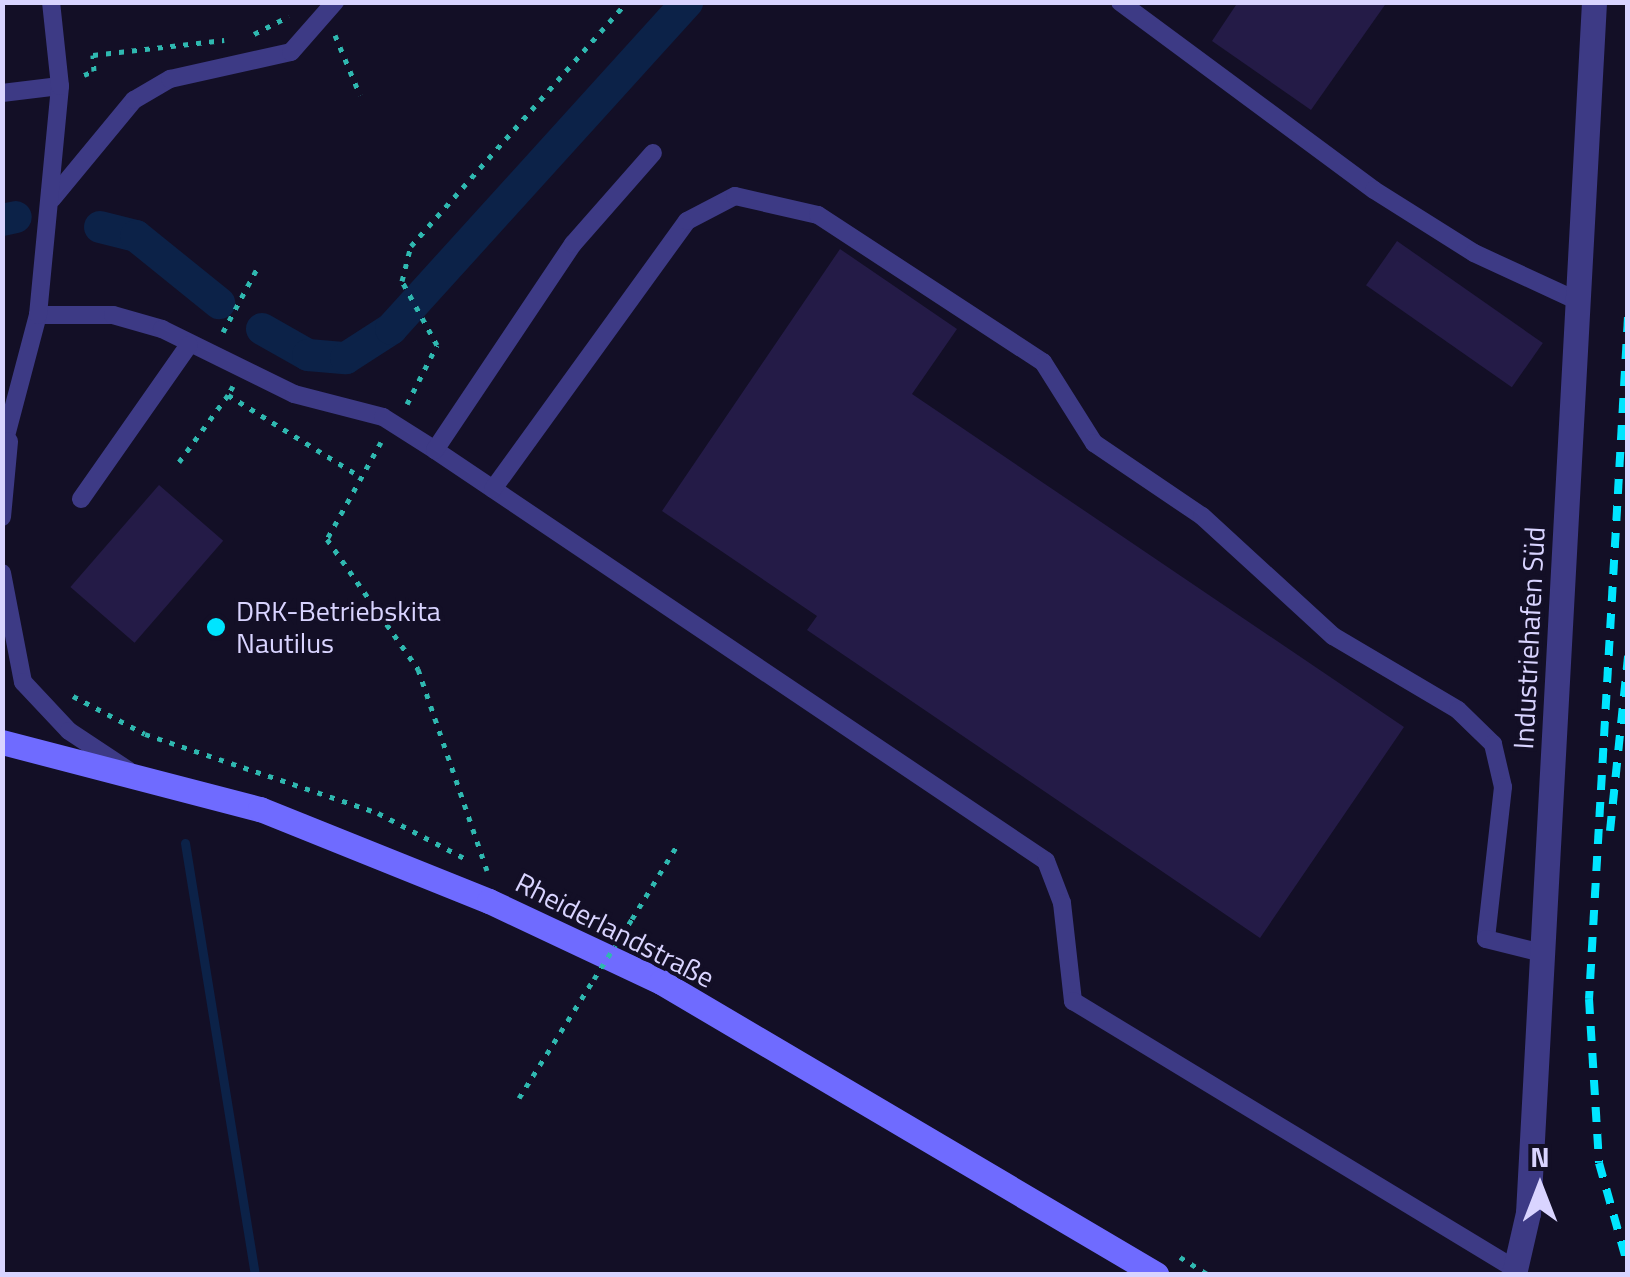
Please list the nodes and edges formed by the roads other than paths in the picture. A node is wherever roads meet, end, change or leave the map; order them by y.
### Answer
1 (52, 2) edge
2 (336, 2) edge
3 (1120, 2) edge
4 (1594, 2) edge
5 (60, 86) junction
6 (2, 92) edge
7 (652, 153) dead end
8 (49, 204) junction
9 (1578, 301) junction
10 (38, 315) junction
11 (189, 345) junction
12 (10, 420) junction
13 (435, 450) junction
14 (2, 451) edge
15 (492, 489) junction
16 (82, 499) dead end
17 (2, 517) edge
18 (2, 574) edge
19 (2, 742) edge
20 (128, 770) junction
21 (1542, 953) junction
22 (1514, 1272) edge
23 (1156, 1274) edge

1 - 5 lane
2 - 8 lane
3 - 9 lane
4 - 9 street, Industriehafen Süd
5 - 6 lane
5 - 8 lane
7 - 13 lane
8 - 10 lane
9 - 21 street, Industriehafen Süd
10 - 11 lane
10 - 12 lane
11 - 13 lane
11 - 16 lane
12 - 14 lane
12 - 17 lane
13 - 15 lane
15 - 21 lane
15 - 22 lane
18 - 20 lane
19 - 20 main road, Rheiderlandstraße
20 - 23 main road, Rheiderlandstraße
21 - 22 street, Industriehafen Süd

